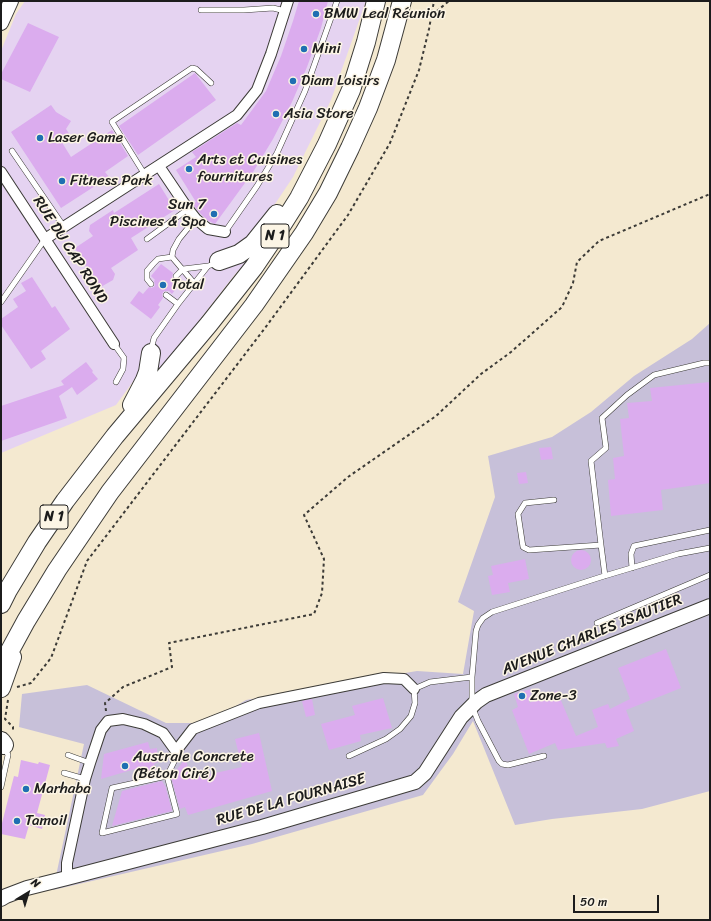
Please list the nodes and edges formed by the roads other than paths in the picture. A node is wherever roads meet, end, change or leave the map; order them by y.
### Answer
1 (11, 1) edge
2 (337, 1) edge
3 (376, 1) edge
4 (402, 1) edge
5 (286, 6) edge
6 (201, 10) dead end
7 (1, 23) edge
8 (212, 83) dead end
9 (12, 151) dead end
10 (159, 166) junction
11 (1, 172) edge
12 (146, 175) junction
13 (188, 209) junction
14 (196, 219) junction
15 (64, 227) junction
16 (225, 232) joint
17 (45, 239) junction
18 (147, 239) dead end
19 (172, 257) junction
20 (214, 264) junction
21 (183, 269) junction
22 (176, 276) dead end
23 (194, 283) junction
24 (152, 284) dead end
25 (166, 295) dead end
26 (1, 302) edge
27 (178, 304) junction
28 (114, 344) joint
29 (151, 354) joint
30 (710, 363) edge
31 (116, 382) dead end
32 (115, 436) junction
33 (554, 500) dead end
34 (710, 530) edge
35 (600, 545) junction
36 (710, 548) edge
37 (632, 568) junction
38 (710, 575) edge
39 (605, 576) junction
40 (1, 604) edge
41 (710, 606) edge
42 (26, 621) junction
43 (597, 623) dead end
44 (1, 667) edge
45 (472, 677) junction
46 (414, 689) junction
47 (9, 691) edge
48 (486, 695) joint
49 (472, 706) junction
50 (6, 740) edge
51 (176, 751) junction
52 (68, 755) dead end
53 (349, 756) dead end
54 (544, 756) dead end
55 (90, 762) junction
56 (64, 773) dead end
57 (167, 776) junction
58 (85, 779) junction
59 (1, 787) edge
60 (67, 878) junction
61 (1, 900) edge

1 - 7 street
2 - 16 lane
3 - 20 highway
3 - 32 highway, N 1
4 - 42 highway, N 1
5 - 6 lane
5 - 10 street
8 - 12 lane
9 - 15 lane
10 - 12 street
10 - 13 street
11 - 17 street, RUE DU CAP ROND
12 - 15 street
13 - 14 street
13 - 18 lane
14 - 16 street
14 - 19 lane
15 - 17 street
17 - 26 lane
17 - 28 street, RUE DU CAP ROND
19 - 21 lane
19 - 24 lane
20 - 21 lane
20 - 23 lane
21 - 22 lane
21 - 23 lane
23 - 27 lane
25 - 27 lane
27 - 29 lane
28 - 31 lane
29 - 32 highway
30 - 35 lane
32 - 40 highway, N 1
33 - 35 lane
34 - 37 lane
35 - 39 lane
36 - 37 lane
37 - 39 lane
38 - 43 lane
39 - 45 lane
41 - 48 street, AVENUE CHARLES ISAUTIER
42 - 44 highway, N 1
42 - 47 highway
45 - 46 lane
45 - 49 lane
46 - 51 street
46 - 53 lane
48 - 49 street, RUE DE LA FOURNAISE
49 - 54 lane
49 - 60 street, RUE DE LA FOURNAISE
50 - 59 lane
51 - 55 street
51 - 57 lane
52 - 55 lane
55 - 58 street
56 - 58 lane
57 - 57 lane
58 - 60 street
60 - 61 street, RUE DE LA FOURNAISE

